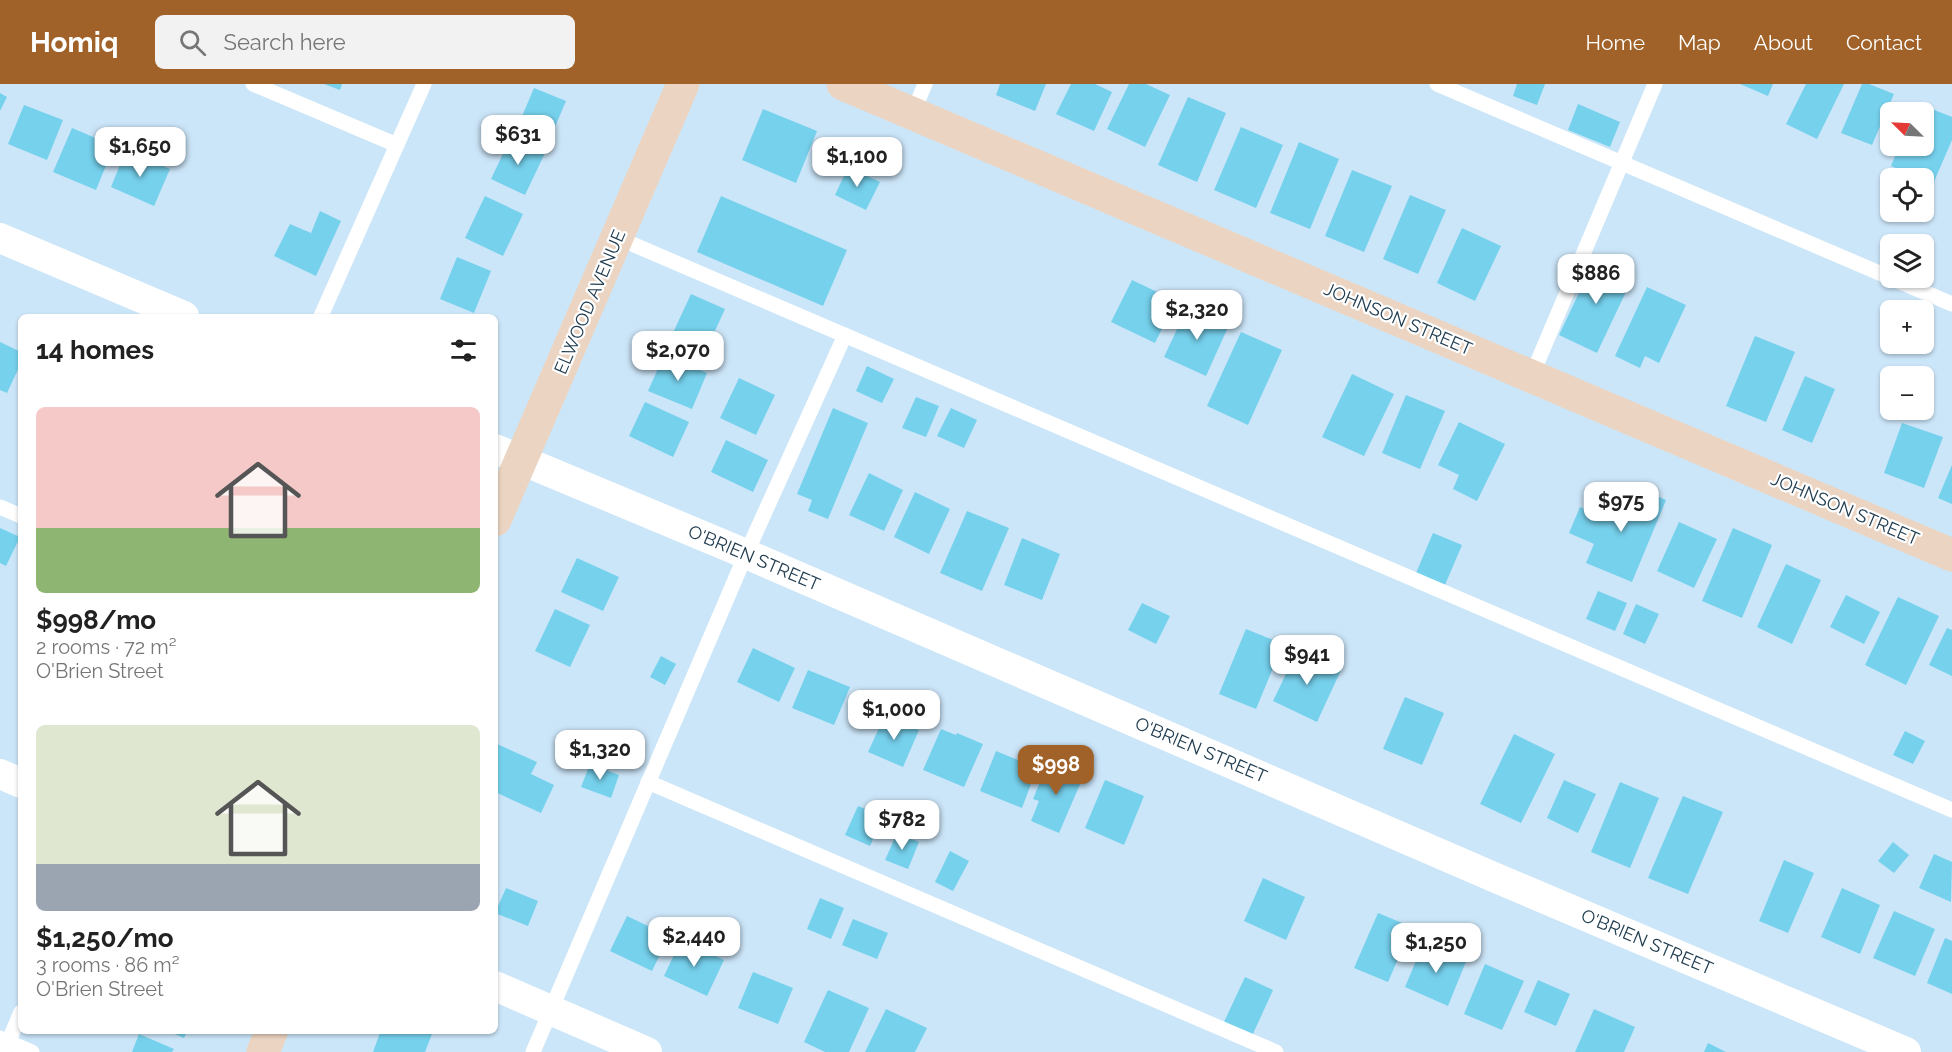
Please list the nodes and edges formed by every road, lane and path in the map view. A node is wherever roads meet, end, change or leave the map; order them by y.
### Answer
1 (254, 84) edge
2 (424, 84) edge
3 (683, 84) edge
4 (843, 84) edge
5 (1437, 84) edge
6 (1655, 84) edge
7 (919, 99) edge
8 (397, 145) junction
9 (1622, 164) junction
10 (0, 238) edge
11 (618, 238) junction
12 (1952, 304) edge
13 (179, 314) edge
14 (322, 314) edge
15 (845, 335) junction
16 (1532, 375) junction
17 (508, 455) edge
18 (498, 505) edge
19 (0, 507) edge
20 (18, 515) edge
21 (746, 554) junction
22 (1952, 555) edge
23 (0, 774) edge
24 (18, 782) edge
25 (648, 782) junction
26 (1952, 810) edge
27 (498, 988) edge
28 (551, 1011) junction
29 (18, 1017) edge
30 (270, 1034) edge
31 (4, 1044) edge
32 (32, 1052) edge
33 (263, 1052) edge
34 (533, 1052) edge
35 (647, 1052) edge
36 (1276, 1052) edge
37 (1906, 1052) edge

1 - 8 lane
2 - 8 lane
3 - 11 street, ELWOOD AVENUE
4 - 7 street, JOHNSON STREET
5 - 9 lane
6 - 9 lane
7 - 16 street, JOHNSON STREET
8 - 14 lane
9 - 12 lane
9 - 16 lane
10 - 13 street
11 - 15 lane
11 - 17 street, ELWOOD AVENUE
15 - 21 lane
15 - 26 lane
16 - 22 street, JOHNSON STREET
17 - 18 street, ELWOOD AVENUE
17 - 21 street, O'BRIEN STREET
19 - 20 lane
21 - 25 lane
21 - 37 street, O'BRIEN STREET
23 - 24 street
25 - 28 lane
25 - 36 lane
27 - 28 street
28 - 34 lane
28 - 35 street
29 - 31 lane
30 - 33 street
31 - 32 lane

